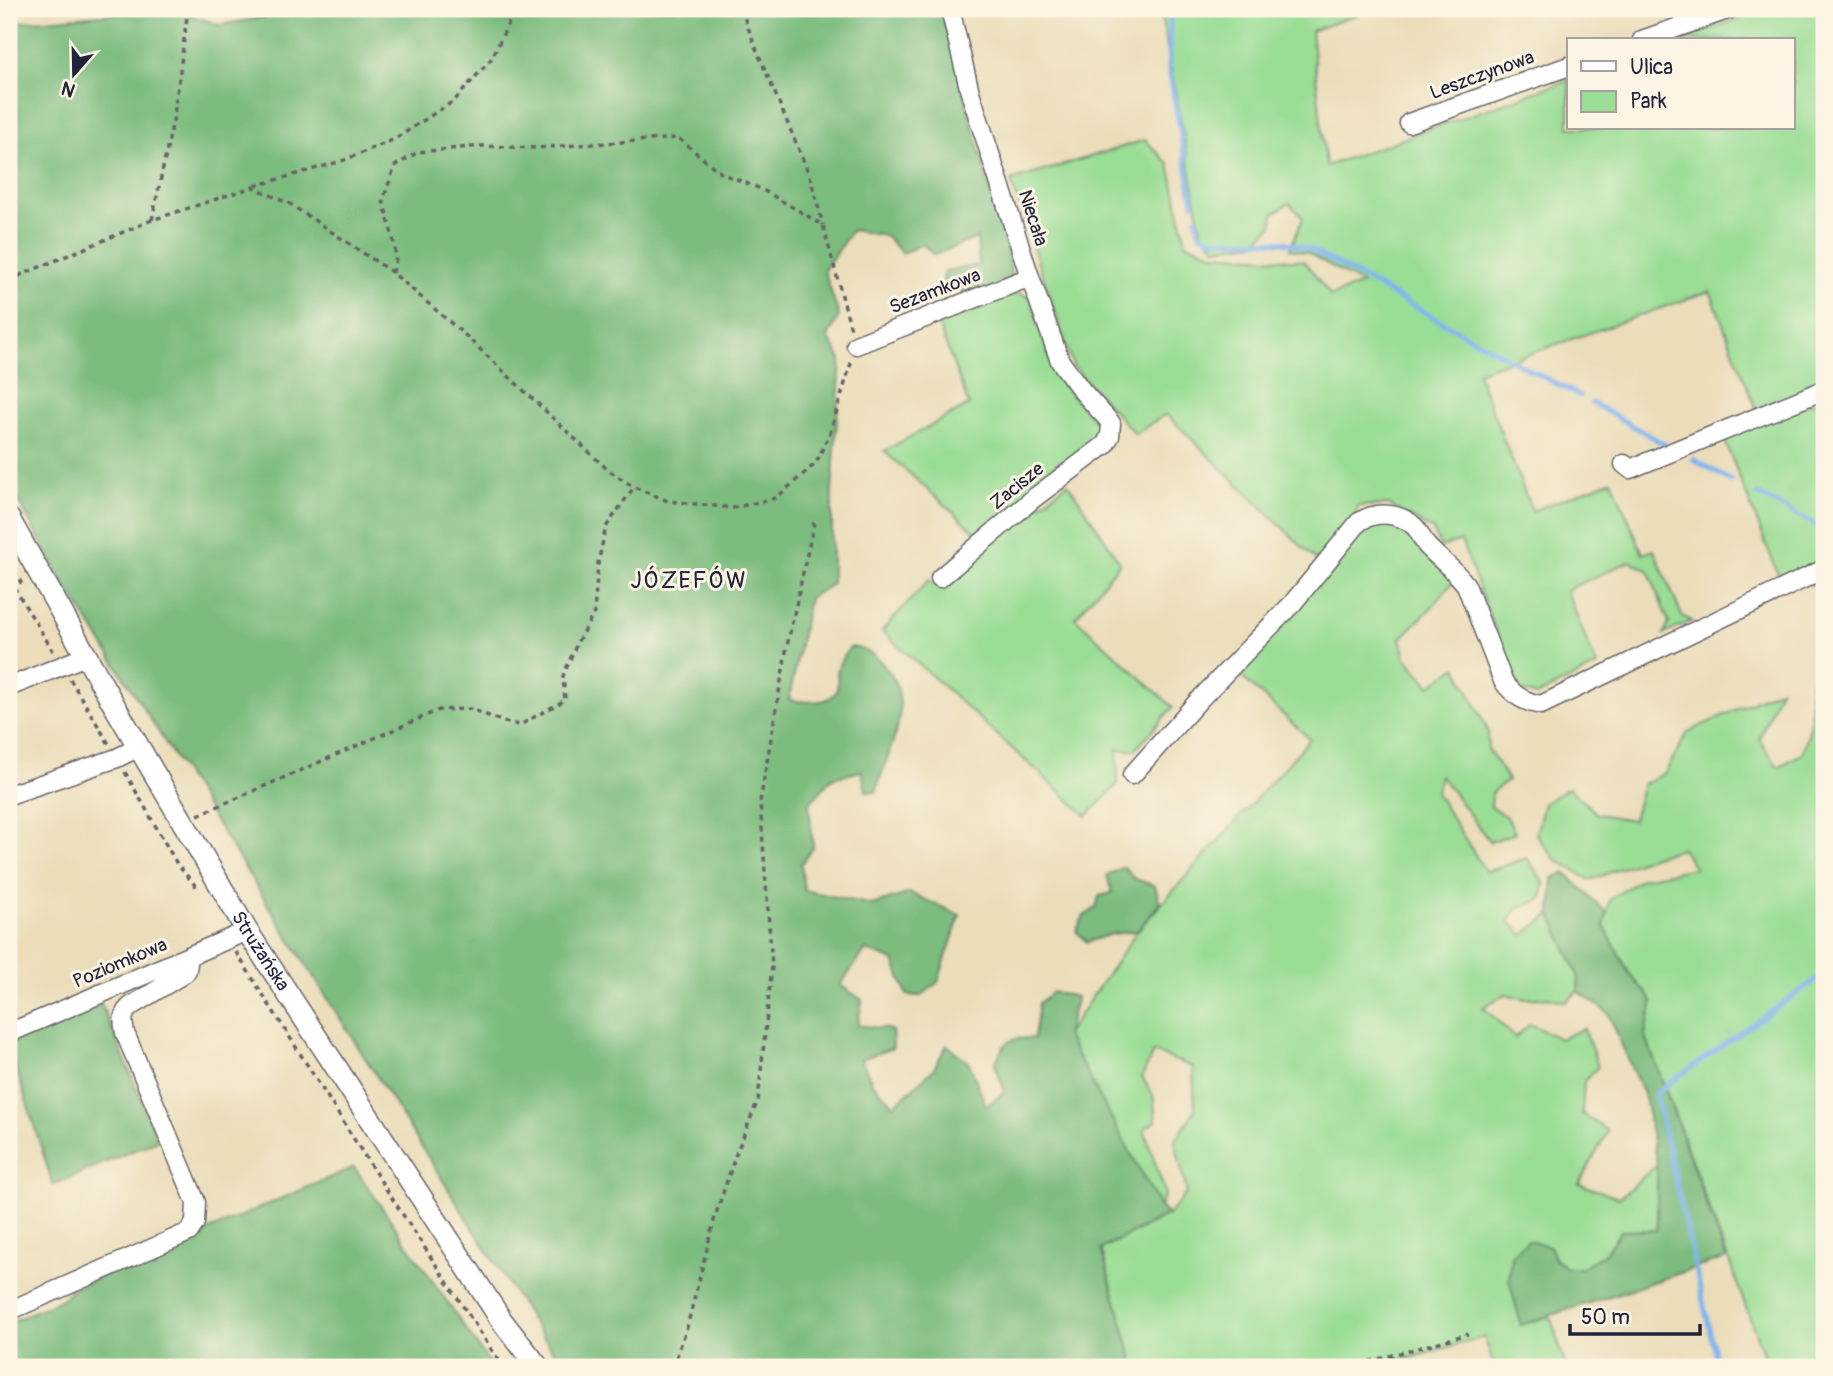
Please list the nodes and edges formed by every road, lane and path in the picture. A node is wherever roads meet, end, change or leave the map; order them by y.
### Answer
1 (188, 9) edge
2 (515, 9) edge
3 (741, 9) edge
4 (950, 9) edge
5 (1730, 9) edge
6 (1648, 38) edge
7 (1567, 67) edge
8 (1409, 123) dead end
9 (253, 187) junction
10 (152, 220) junction
11 (823, 225) junction
12 (393, 273) junction
13 (1030, 277) junction
14 (9, 280) edge
15 (856, 345) junction
16 (1824, 390) edge
17 (1111, 423) joint
18 (1624, 464) dead end
19 (634, 487) junction
20 (815, 518) dead end
21 (10, 525) edge
22 (1824, 569) edge
23 (940, 578) dead end
24 (9, 579) edge
25 (86, 656) junction
26 (62, 666) junction
27 (9, 687) edge
28 (139, 747) junction
29 (117, 758) junction
30 (1132, 775) dead end
31 (9, 795) edge
32 (195, 817) dead end
33 (201, 891) dead end
34 (238, 935) junction
35 (189, 957) junction
36 (9, 1033) edge
37 (9, 1311) edge
38 (1468, 1334) dead end
39 (505, 1367) edge
40 (538, 1367) edge
41 (673, 1367) edge
42 (1350, 1367) edge

1 - 10 path
2 - 9 path
3 - 11 path
4 - 13 street, Niecała
5 - 6 street
7 - 8 street, Leszczynowa
9 - 10 path
9 - 12 path
10 - 14 path
11 - 12 path
11 - 15 path
12 - 19 path
13 - 15 street, Sezamkowa
13 - 17 street, Niecała
15 - 19 path
16 - 18 street
17 - 23 street, Zacisze
19 - 32 path
20 - 41 path
21 - 25 main road, Strużańska
22 - 30 street
24 - 26 path
25 - 26 street
25 - 28 main road, Strużańska
26 - 27 street
26 - 29 path
28 - 29 street
28 - 34 main road, Strużańska
29 - 31 street
29 - 33 path
34 - 35 street, Poziomkowa
34 - 39 path
34 - 40 main road, Strużańska
35 - 36 street, Poziomkowa
35 - 37 street
38 - 42 path

